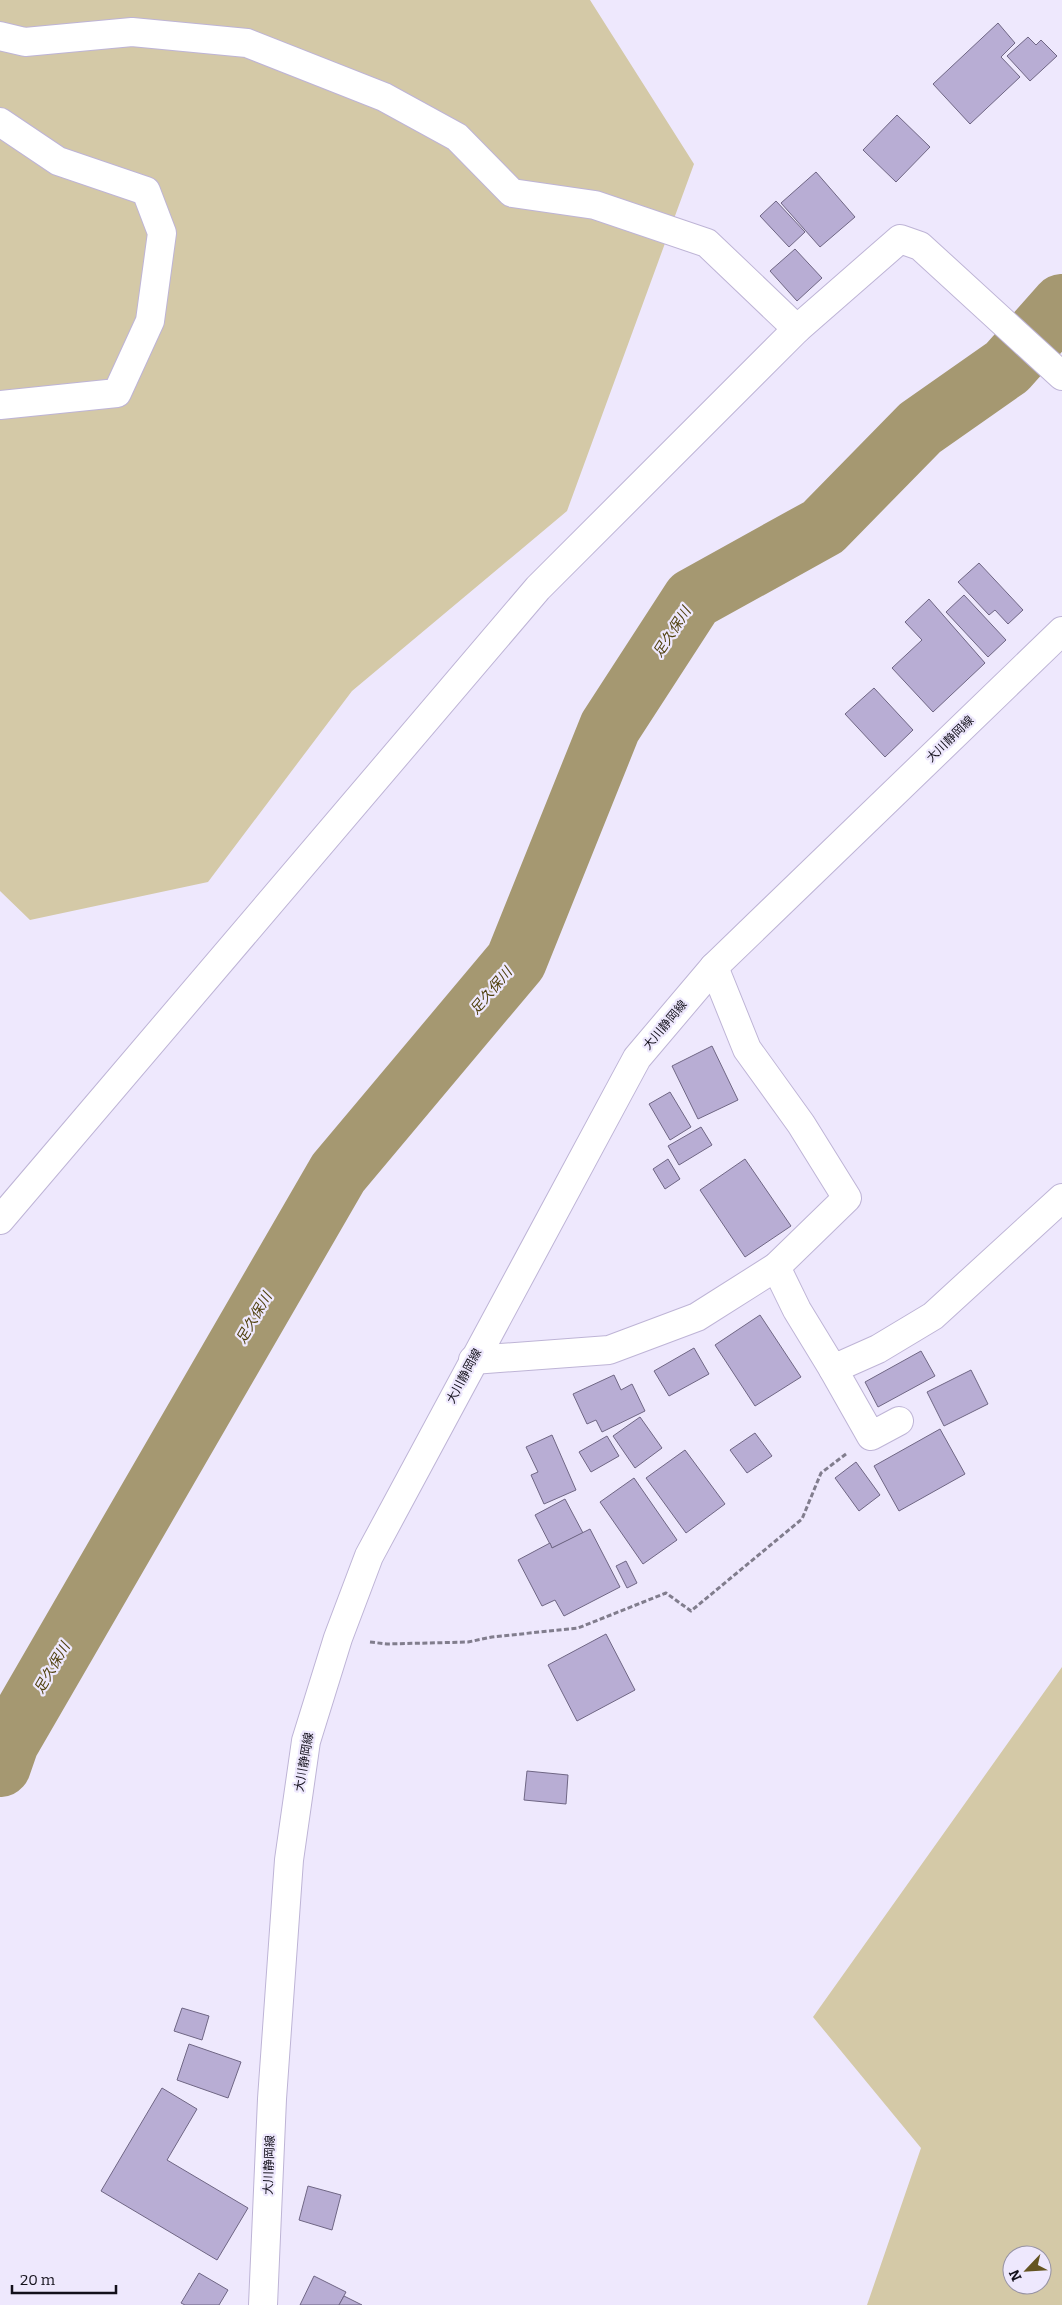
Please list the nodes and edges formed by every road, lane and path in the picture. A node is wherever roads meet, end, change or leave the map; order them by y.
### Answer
1 (0, 36) edge
2 (0, 122) edge
3 (797, 329) junction
4 (1062, 376) edge
5 (0, 405) edge
6 (1062, 632) edge
7 (714, 967) junction
8 (1062, 1198) edge
9 (0, 1220) edge
10 (776, 1267) junction
11 (473, 1360) junction
12 (833, 1370) junction
13 (899, 1421) dead end
14 (871, 1436) junction
15 (338, 1638) junction
16 (263, 2305) edge

1 - 3 street
2 - 5 street
3 - 4 street
3 - 9 street
6 - 7 street, 大川静岡線
7 - 10 street
7 - 11 street, 大川静岡線
8 - 12 street
10 - 11 street
10 - 12 street
11 - 15 street, 大川静岡線
12 - 14 street
13 - 14 street
14 - 15 path
15 - 16 street, 大川静岡線

